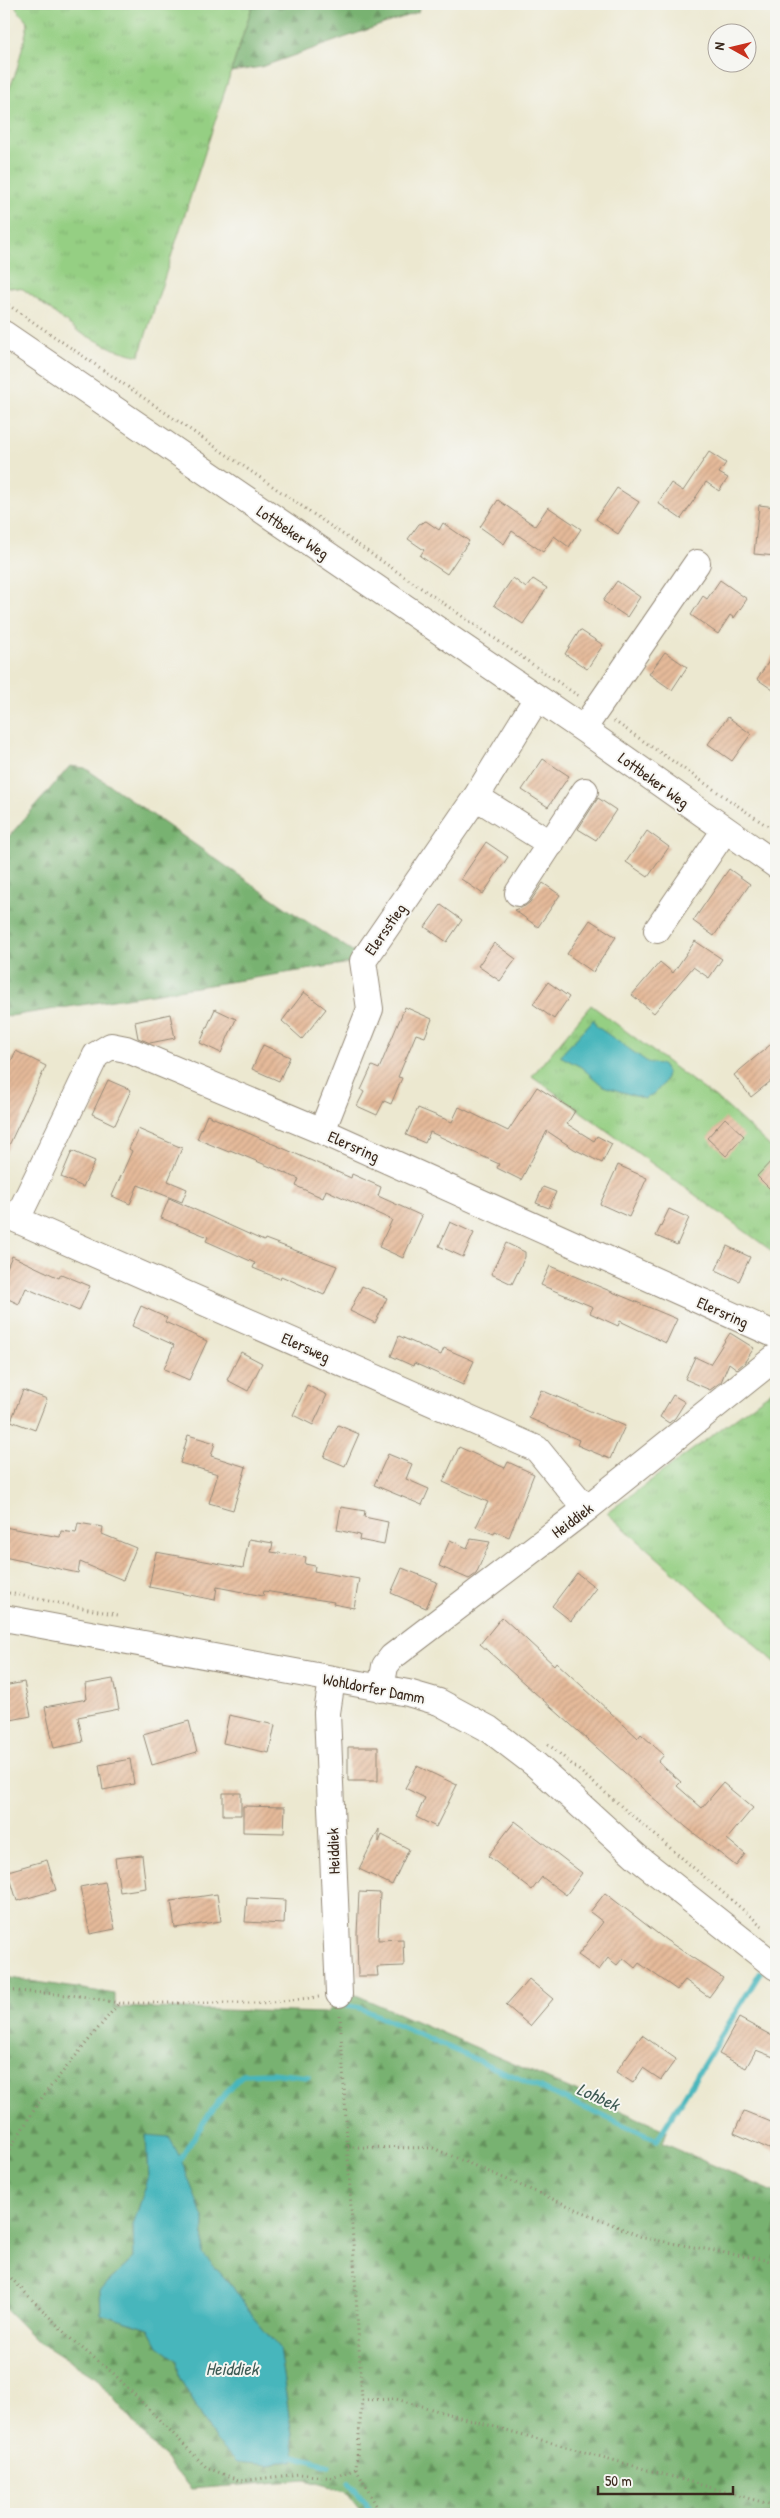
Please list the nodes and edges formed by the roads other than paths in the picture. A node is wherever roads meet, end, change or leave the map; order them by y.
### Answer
1 (4, 334) edge
2 (698, 563) dead end
3 (537, 698) junction
4 (590, 719) junction
5 (585, 791) dead end
6 (476, 797) junction
7 (726, 830) junction
8 (551, 844) junction
9 (776, 865) edge
10 (518, 893) dead end
11 (657, 930) dead end
12 (322, 1131) junction
13 (10, 1217) edge
14 (776, 1335) edge
15 (776, 1357) edge
16 (586, 1510) junction
17 (4, 1618) edge
18 (332, 1679) junction
19 (380, 1688) junction
20 (776, 1967) edge
21 (339, 1994) road end

1 - 3 street, Lottbeker Weg
2 - 4 street
3 - 4 street, Lottbeker Weg
3 - 6 street, Elersstieg
4 - 7 street, Lottbeker Weg
5 - 8 street
6 - 8 street
6 - 12 street, Elersstieg
7 - 9 street, Lottbeker Weg
7 - 11 street
8 - 10 street
12 - 13 street, Elersring
12 - 14 street, Elersring
13 - 16 street, Elersweg
15 - 16 street, Heiddiek
16 - 19 street, Heiddiek
17 - 18 street, Wohldorfer Damm
18 - 19 street, Wohldorfer Damm
18 - 21 street, Heiddiek
19 - 20 street, Wohldorfer Damm

